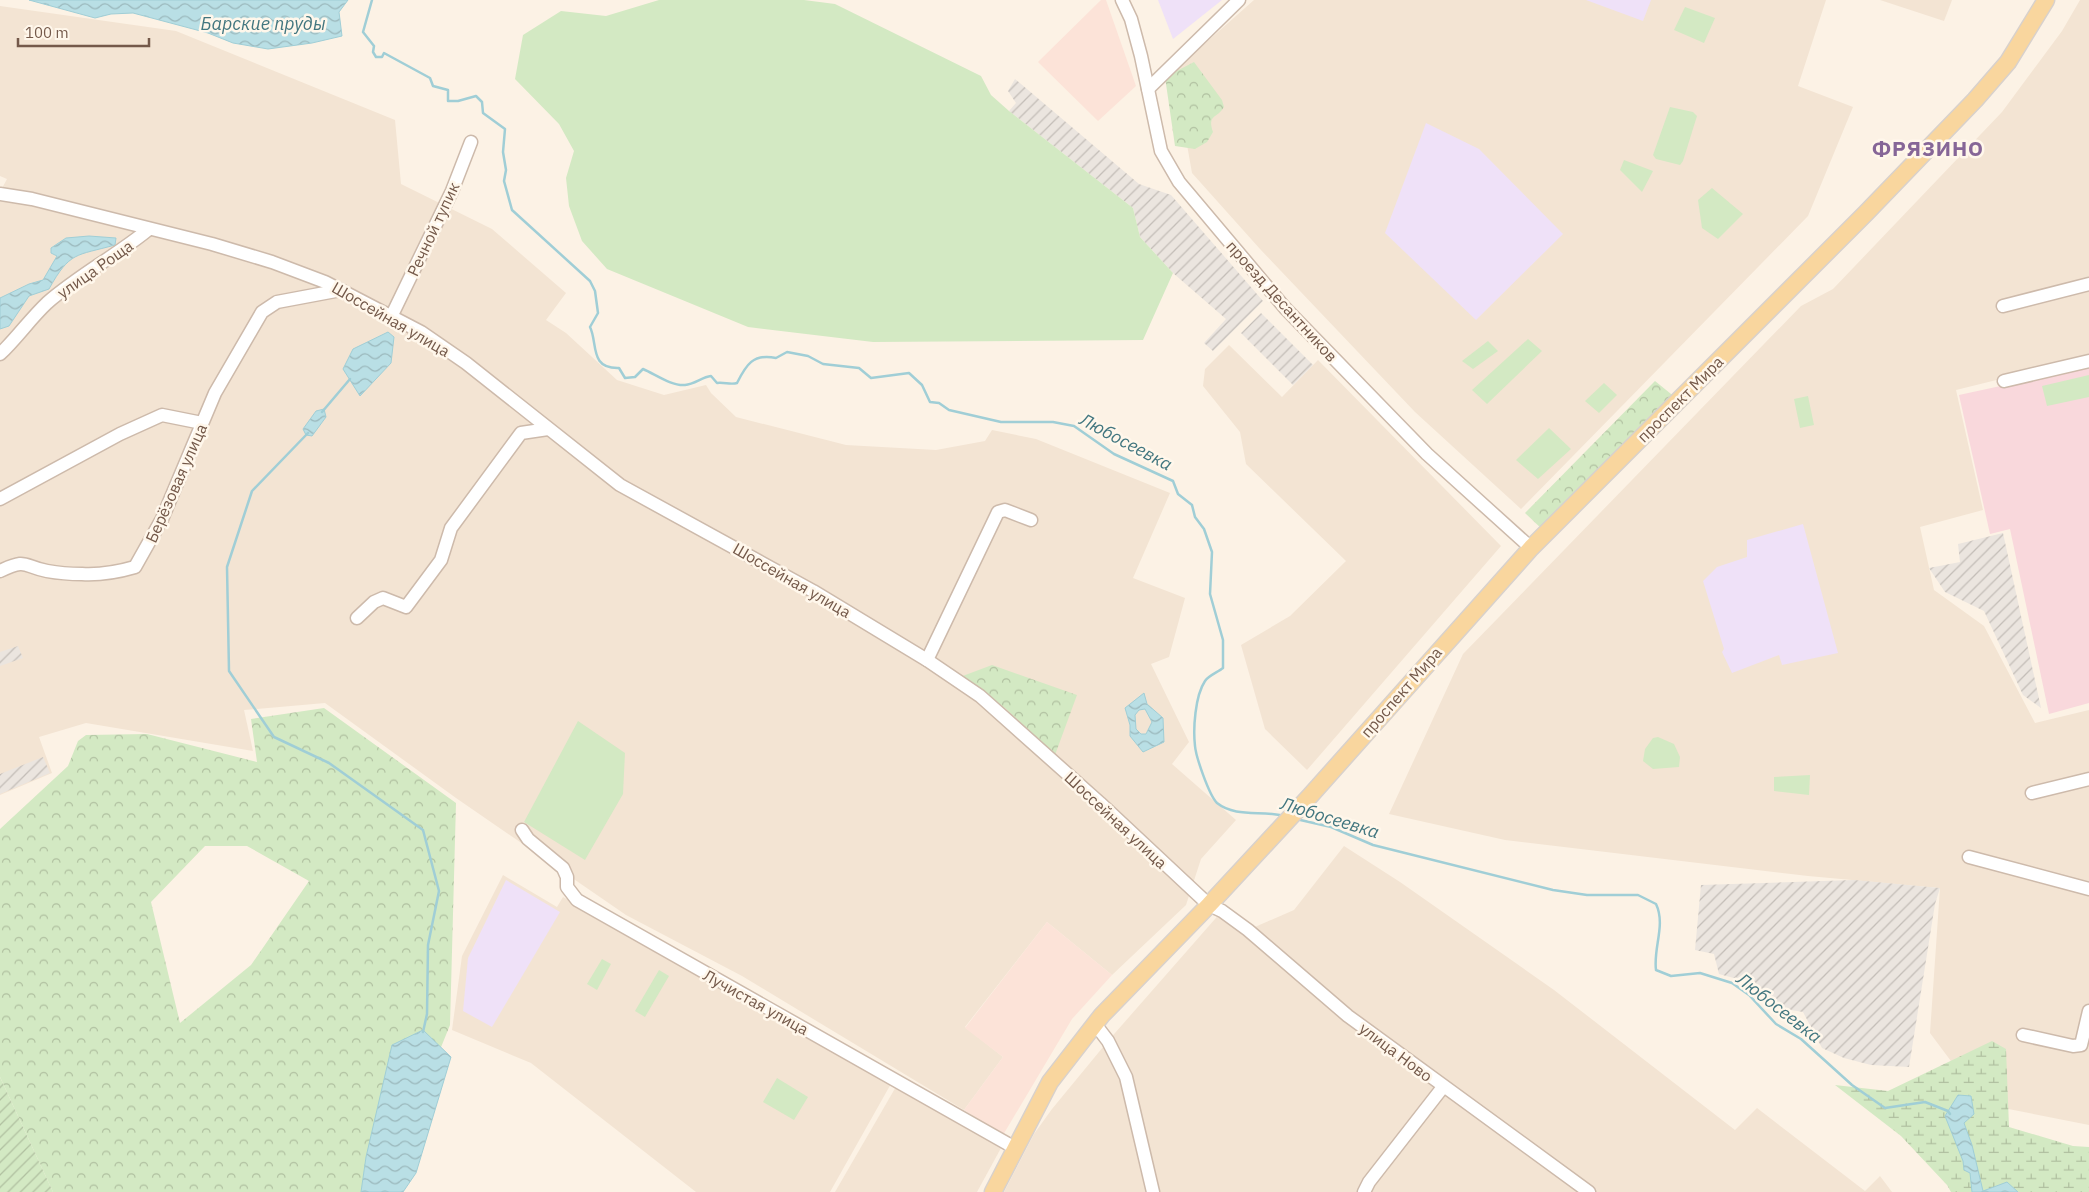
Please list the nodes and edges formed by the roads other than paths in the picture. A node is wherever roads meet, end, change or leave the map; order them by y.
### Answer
1 (1122, 0) edge
2 (1240, 0) edge
3 (2046, 0) edge
4 (1148, 89) junction
5 (471, 142) dead end
6 (0, 194) edge
7 (149, 229) junction
8 (308, 275) junction
9 (2089, 284) edge
10 (341, 290) junction
11 (299, 297) junction
12 (2003, 306) dead end
13 (392, 315) junction
14 (0, 354) edge
15 (2089, 361) edge
16 (2004, 381) dead end
17 (202, 423) junction
18 (548, 428) junction
19 (0, 499) edge
20 (1031, 520) dead end
21 (1531, 548) junction
22 (0, 572) edge
23 (357, 618) dead end
24 (927, 660) junction
25 (2089, 779) edge
26 (2032, 793) dead end
27 (522, 830) dead end
28 (1969, 857) dead end
29 (2089, 889) edge
30 (1209, 905) junction
31 (2089, 1012) edge
32 (1095, 1024) junction
33 (2023, 1035) dead end
34 (1443, 1087) junction
35 (1015, 1148) junction
36 (993, 1192) edge
37 (1153, 1192) edge
38 (1364, 1192) edge
39 (1590, 1192) edge

1 - 4 street, проезд Десантников
2 - 4 street
3 - 21 main road, проспект Мира
4 - 21 street, проезд Десантников
5 - 13 street, Речной тупик
6 - 7 street, Шоссейная улица
7 - 8 street, Шоссейная улица
7 - 14 street, улица Роща
8 - 10 street, Шоссейная улица
8 - 11 street
9 - 12 street
10 - 11 street, Берёзовая улица
10 - 13 street, Шоссейная улица
11 - 17 street, Берёзовая улица
13 - 18 street, Шоссейная улица
15 - 16 street
17 - 19 street
17 - 22 street, Берёзовая улица
18 - 23 street
18 - 24 street, Шоссейная улица
20 - 24 street
21 - 30 main road, проспект Мира
24 - 30 street, Шоссейная улица
25 - 26 street
27 - 35 street, Лучистая улица
28 - 29 street
30 - 32 main road
30 - 34 street, улица Ново
31 - 33 street
32 - 35 main road
32 - 37 street
34 - 38 street
34 - 39 street, улица Ново
35 - 36 main road

